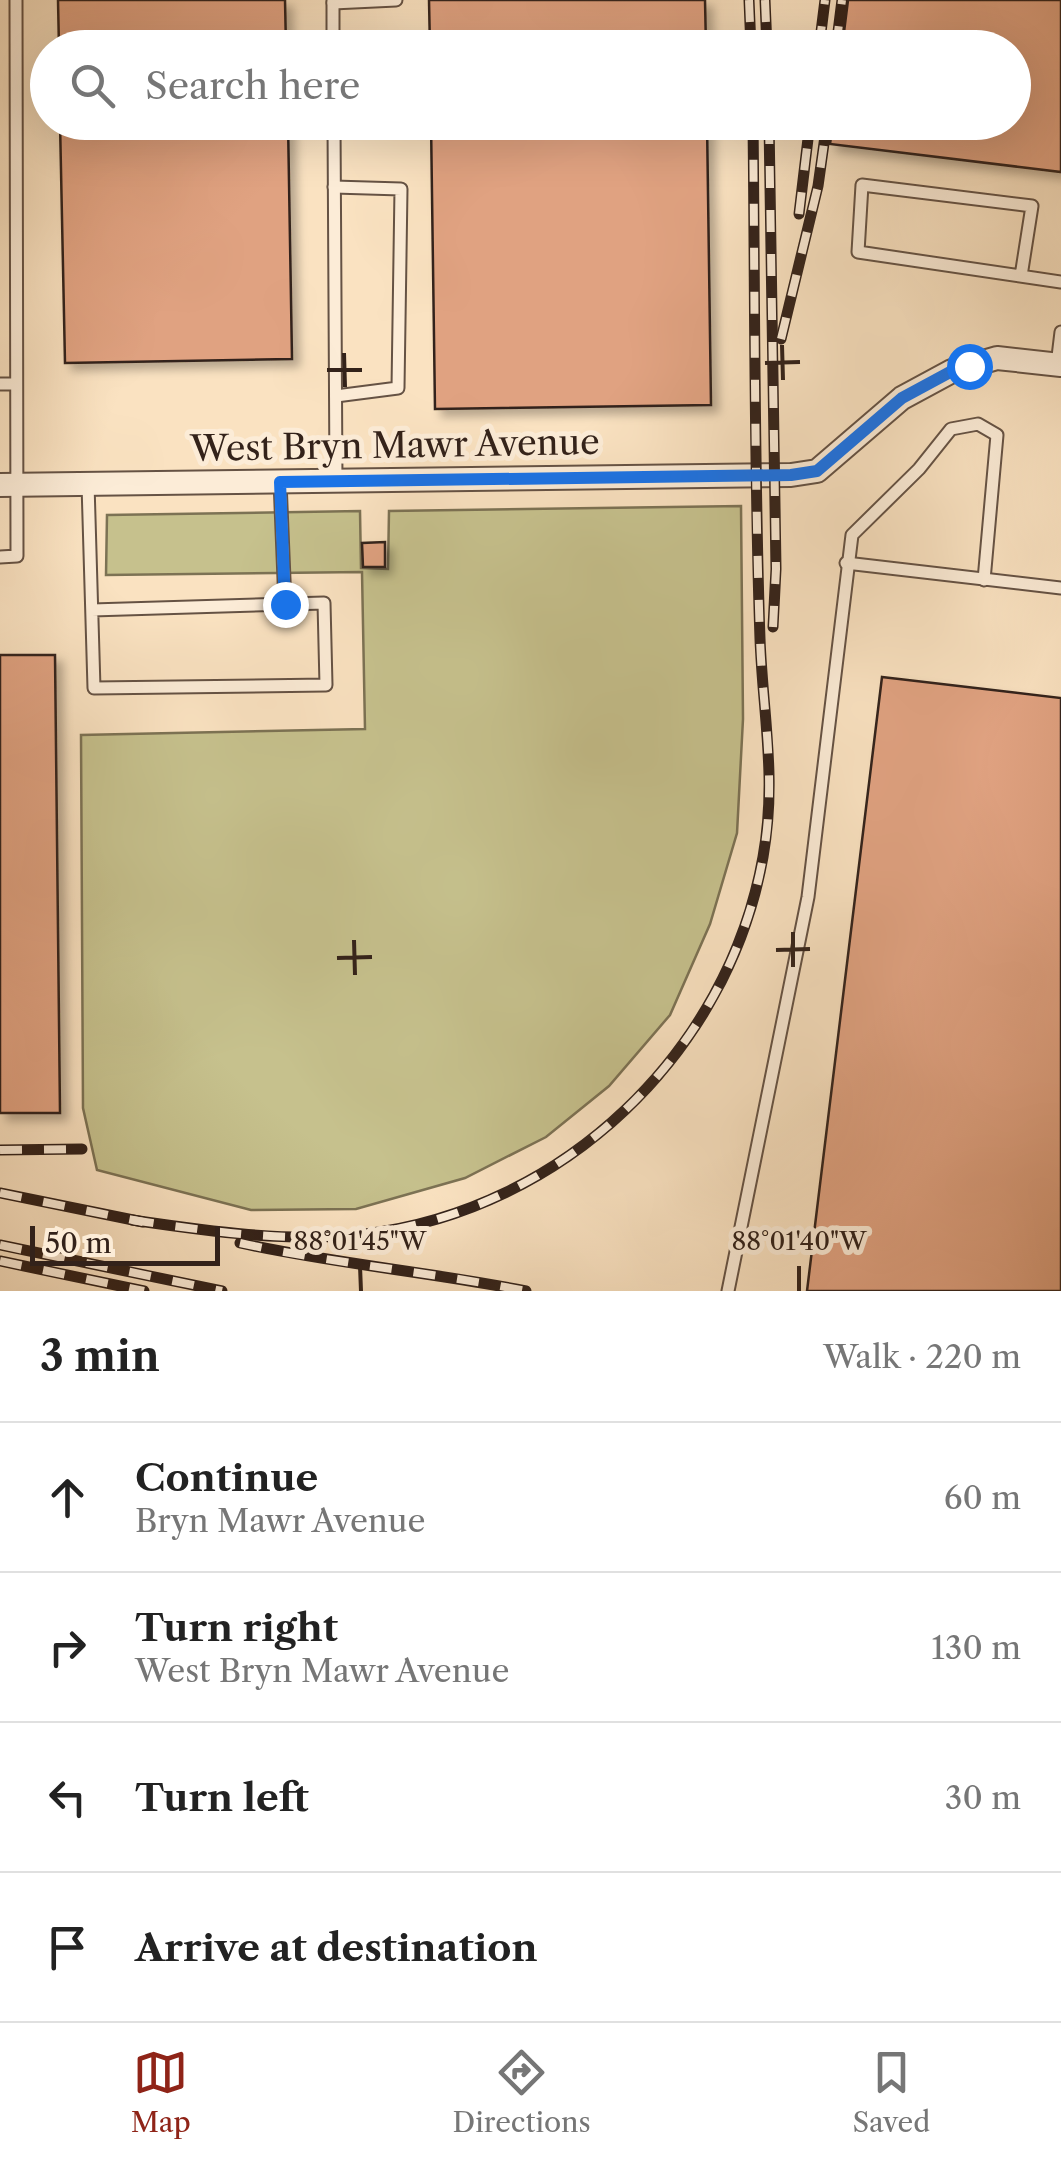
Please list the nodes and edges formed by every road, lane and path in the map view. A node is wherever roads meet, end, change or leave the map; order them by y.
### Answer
1 (16, 0) edge
2 (396, 0) edge
3 (333, 2) edge
4 (333, 30) edge
5 (334, 140) edge
6 (334, 187) junction
7 (1021, 276) junction
8 (1061, 282) edge
9 (1061, 332) edge
10 (1059, 365) edge
11 (0, 384) edge
12 (16, 384) junction
13 (336, 396) junction
14 (336, 481) junction
15 (280, 482) junction
16 (88, 484) junction
17 (8, 485) edge
18 (0, 557) edge
19 (846, 564) junction
20 (984, 580) junction
21 (1061, 588) edge
22 (285, 604) junction
23 (92, 610) junction
24 (728, 1291) edge

1 - 12 lane
2 - 3 lane
3 - 4 lane
5 - 6 lane
6 - 13 lane
6 - 13 lane
7 - 7 lane
7 - 8 lane
9 - 10 lane
10 - 14 street, West Bryn Mawr Avenue
11 - 12 lane
12 - 17 lane
13 - 14 lane
14 - 15 street, West Bryn Mawr Avenue
15 - 16 street, West Bryn Mawr Avenue
15 - 22 lane
16 - 17 street, West Bryn Mawr Avenue
16 - 23 lane
17 - 18 lane
19 - 20 lane
19 - 20 lane
19 - 24 lane
20 - 21 lane
22 - 23 lane
22 - 23 lane

